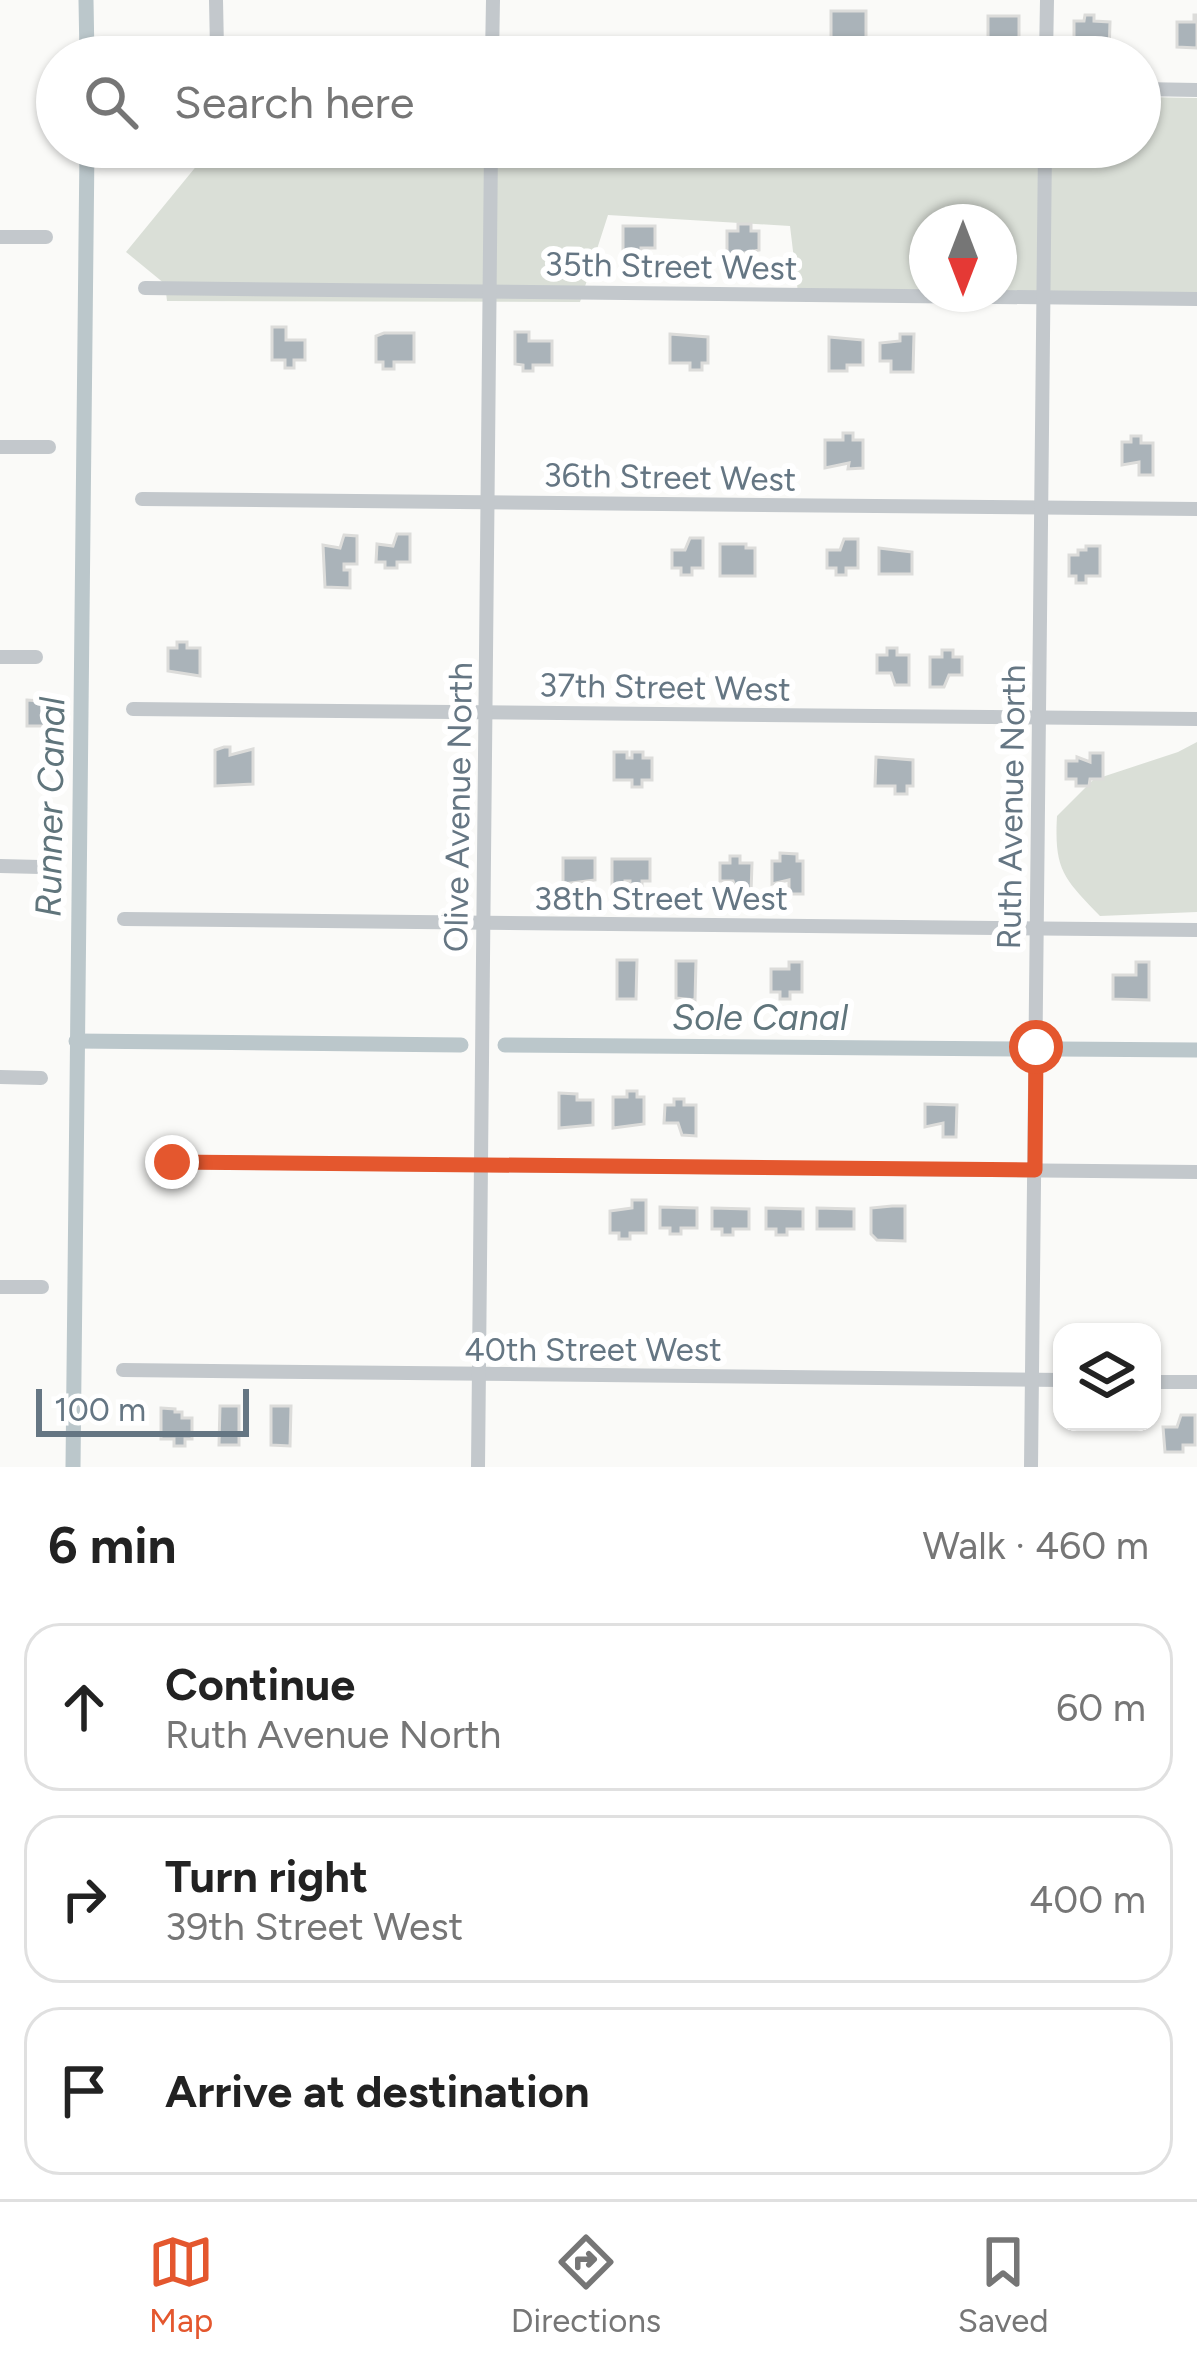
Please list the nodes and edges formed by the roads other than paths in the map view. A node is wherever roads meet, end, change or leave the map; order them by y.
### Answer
1 (216, 0) edge
2 (493, 0) edge
3 (1047, 0) edge
4 (217, 36) edge
5 (492, 36) edge
6 (1046, 36) edge
7 (1161, 89) edge
8 (1197, 90) edge
9 (491, 168) edge
10 (1045, 168) edge
11 (0, 237) edge
12 (46, 237) dead end
13 (145, 288) dead end
14 (490, 291) junction
15 (1044, 298) junction
16 (1197, 299) edge
17 (0, 447) edge
18 (49, 447) dead end
19 (142, 499) dead end
20 (488, 501) junction
21 (1042, 508) junction
22 (1197, 509) edge
23 (0, 657) edge
24 (36, 657) dead end
25 (133, 709) dead end
26 (486, 712) junction
27 (1039, 717) junction
28 (1197, 719) edge
29 (0, 866) edge
30 (40, 866) dead end
31 (124, 919) dead end
32 (484, 923) junction
33 (1036, 927) junction
34 (1197, 930) edge
35 (0, 1077) edge
36 (41, 1078) dead end
37 (172, 1162) dead end
38 (481, 1165) junction
39 (1035, 1170) junction
40 (1197, 1172) edge
41 (0, 1287) edge
42 (42, 1287) dead end
43 (123, 1370) dead end
44 (479, 1376) junction
45 (1032, 1380) junction
46 (1053, 1380) edge
47 (1161, 1382) edge
48 (1197, 1382) edge
49 (478, 1467) edge
50 (1031, 1467) edge

1 - 4 street
2 - 5 street
3 - 6 street
7 - 8 street
9 - 14 street, Olive Avenue North
10 - 15 street, Ruth Avenue North
11 - 12 street
13 - 14 street, 35th Street West
14 - 15 street, 35th Street West
14 - 20 street, Olive Avenue North
15 - 16 street, 35th Street West
15 - 21 street, Ruth Avenue North
17 - 18 street
19 - 20 street, 36th Street West
20 - 21 street, 36th Street West
20 - 26 street, Olive Avenue North
21 - 22 street, 36th Street West
21 - 27 street, Ruth Avenue North
23 - 24 street
25 - 26 street, 37th Street West
26 - 27 street, 37th Street West
26 - 32 street, Olive Avenue North
27 - 28 street, 37th Street West
27 - 33 street, Ruth Avenue North
29 - 30 street
31 - 32 street, 38th Street West
32 - 33 street, 38th Street West
32 - 38 street, Olive Avenue North
33 - 34 street, 38th Street West
33 - 39 street, Ruth Avenue North
35 - 36 street
37 - 38 street
38 - 39 street
38 - 44 street, Olive Avenue North
39 - 40 street
39 - 45 street, Ruth Avenue North
41 - 42 street
43 - 44 street, 40th Street West
44 - 45 street, 40th Street West
44 - 49 street, Olive Avenue North
45 - 46 street, 40th Street West
45 - 50 street, Ruth Avenue North
47 - 48 street

